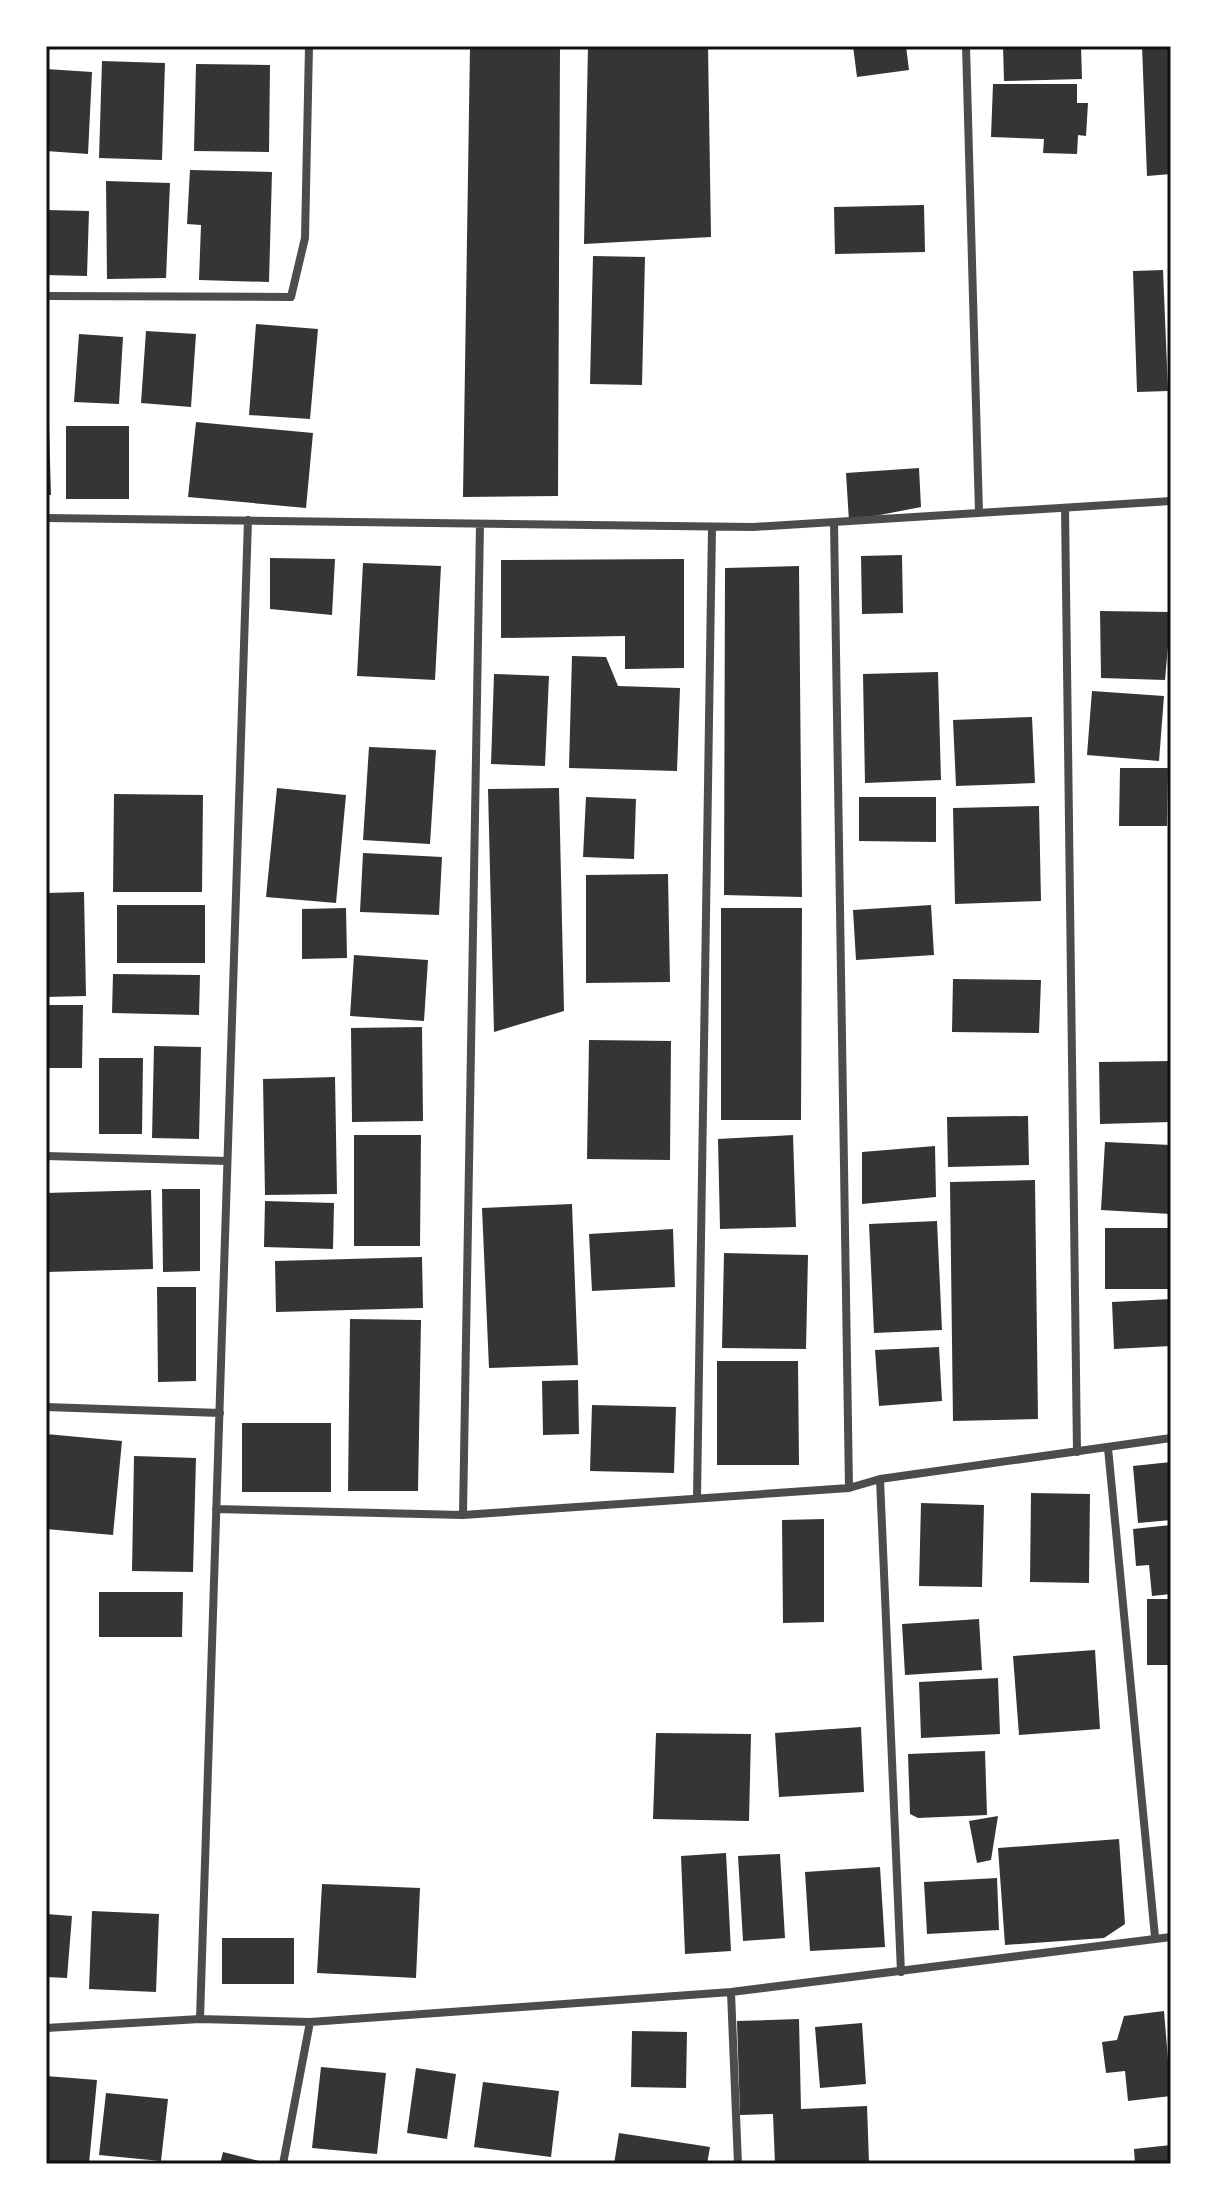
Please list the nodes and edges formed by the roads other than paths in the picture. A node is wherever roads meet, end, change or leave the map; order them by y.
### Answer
1 (309, 46) edge
2 (966, 46) edge
3 (46, 296) edge
4 (1171, 501) edge
5 (1065, 508) junction
6 (979, 513) junction
7 (46, 518) edge
8 (248, 520) junction
9 (834, 522) junction
10 (480, 524) junction
11 (712, 527) junction
12 (46, 1156) edge
13 (227, 1161) junction
14 (46, 1407) edge
15 (220, 1413) junction
16 (1171, 1438) edge
17 (1108, 1448) junction
18 (1077, 1452) junction
19 (880, 1479) junction
20 (849, 1488) junction
21 (697, 1498) junction
22 (216, 1509) junction
23 (463, 1515) junction
24 (1155, 1937) junction
25 (1171, 1937) edge
26 (901, 1972) junction
27 (731, 1992) junction
28 (200, 2019) junction
29 (310, 2022) junction
30 (46, 2028) edge
31 (283, 2164) edge
32 (738, 2164) edge

1 - 3 street
2 - 6 street
4 - 5 street
5 - 6 street
5 - 18 street
6 - 9 street
7 - 8 street
8 - 10 street
8 - 13 street
9 - 11 street
9 - 20 street
10 - 11 street
10 - 23 street
11 - 21 street
12 - 13 street
13 - 15 street
14 - 15 street
15 - 22 street
16 - 17 street
17 - 18 street
17 - 24 street
18 - 19 street
19 - 20 street
19 - 26 street
20 - 21 street
21 - 23 street
22 - 23 street
22 - 28 street
24 - 25 street
24 - 26 street
26 - 27 street
27 - 29 street
27 - 32 street
28 - 29 street
28 - 30 street
29 - 31 street

